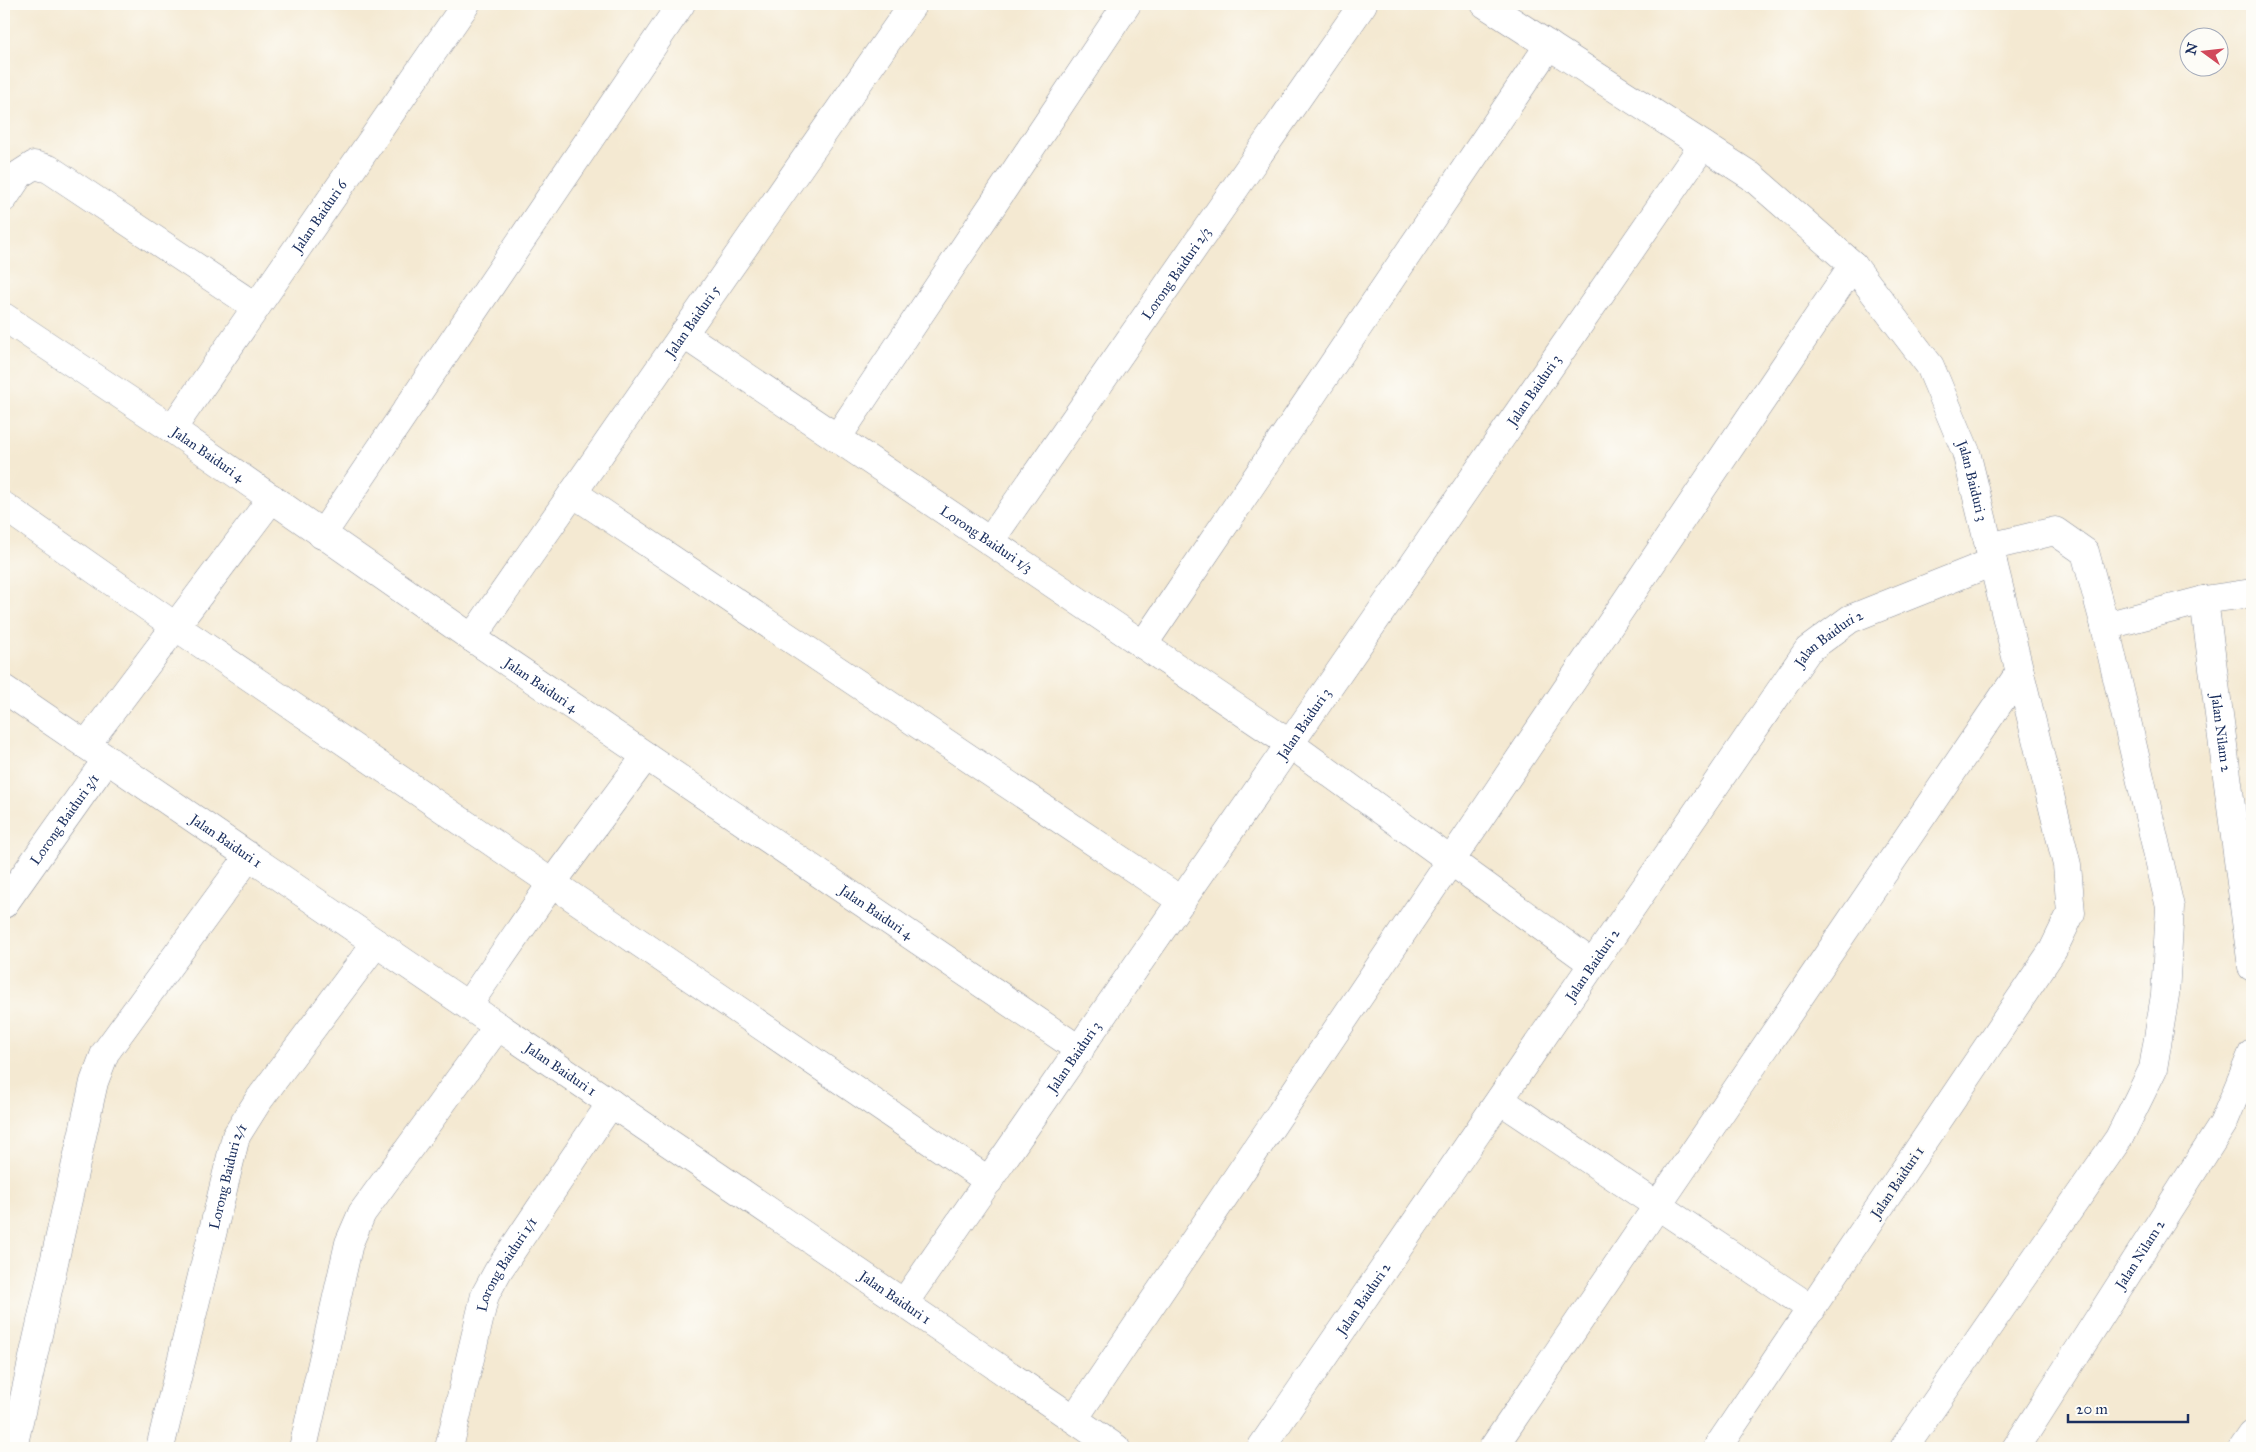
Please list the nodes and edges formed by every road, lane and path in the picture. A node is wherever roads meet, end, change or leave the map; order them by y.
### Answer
1 (466, 4) edge
2 (681, 4) edge
3 (913, 4) edge
4 (1127, 4) edge
5 (1363, 4) edge
6 (1485, 4) edge
7 (1549, 45) junction
8 (1703, 145) junction
9 (4, 198) edge
10 (1853, 265) junction
11 (256, 307) junction
12 (4, 317) edge
13 (683, 334) junction
14 (172, 429) junction
15 (837, 438) junction
16 (573, 493) junction
17 (272, 498) junction
18 (4, 506) edge
19 (322, 535) junction
20 (990, 542) junction
21 (1991, 554) junction
22 (2252, 593) edge
23 (2204, 600) junction
24 (175, 626) junction
25 (2105, 626) junction
26 (472, 638) junction
27 (1143, 645) junction
28 (2020, 672) junction
29 (4, 689) edge
30 (1290, 744) junction
31 (97, 752) junction
32 (646, 756) junction
33 (249, 856) junction
34 (1449, 861) junction
35 (552, 882) junction
36 (1182, 901) junction
37 (4, 904) edge
38 (2071, 913) joint
39 (376, 943) junction
40 (1593, 964) junction
41 (2252, 967) edge
42 (468, 1005) junction
43 (498, 1026) junction
44 (1080, 1050) junction
45 (2252, 1054) edge
46 (1500, 1100) junction
47 (611, 1103) junction
48 (989, 1182) junction
49 (1658, 1206) junction
50 (904, 1303) junction
51 (1812, 1309) junction
52 (1074, 1420) junction
53 (2252, 1435) edge
54 (13, 1448) edge
55 (160, 1448) edge
56 (303, 1448) edge
57 (449, 1448) edge
58 (1116, 1448) edge
59 (1261, 1448) edge
60 (1493, 1448) edge
61 (1717, 1448) edge
62 (1904, 1448) edge
63 (2016, 1448) edge
64 (2243, 1448) edge

1 - 11 street, Jalan Baiduri 6
2 - 19 street
3 - 13 street, Jalan Baiduri 5
4 - 15 street
5 - 20 street, Lorong Baiduri 2/3
6 - 7 street, Jalan Baiduri 3
7 - 8 street, Jalan Baiduri 3
7 - 27 street
8 - 10 street, Jalan Baiduri 3
8 - 30 street, Jalan Baiduri 3
9 - 11 street
10 - 21 street, Jalan Baiduri 3
10 - 34 street
11 - 14 street, Jalan Baiduri 6
12 - 14 street, Jalan Baiduri 4
13 - 15 street, Lorong Baiduri 1/3
13 - 16 street, Jalan Baiduri 5
14 - 17 street, Jalan Baiduri 4
15 - 20 street, Lorong Baiduri 1/3
16 - 26 street, Jalan Baiduri 5
16 - 36 street
17 - 19 street, Jalan Baiduri 4
17 - 24 street, Lorong Baiduri 3/1
18 - 24 street
19 - 26 street, Jalan Baiduri 4
20 - 27 street, Lorong Baiduri 1/3
21 - 25 street, Jalan Baiduri 2
21 - 28 street, Jalan Baiduri 3
21 - 40 street, Jalan Baiduri 2
22 - 23 street
23 - 25 street
23 - 41 street, Jalan Nilam 2
24 - 31 street, Lorong Baiduri 3/1
24 - 35 street
25 - 62 street, Jalan Baiduri 2
26 - 32 street, Jalan Baiduri 4
27 - 30 street, Lorong Baiduri 1/3
28 - 38 street, Jalan Baiduri 3
28 - 49 street
29 - 31 street, Jalan Baiduri 1
30 - 34 street, Lorong Baiduri 1/3
30 - 36 street, Jalan Baiduri 3
31 - 33 street, Jalan Baiduri 1
31 - 37 street, Lorong Baiduri 3/1
32 - 35 street
32 - 44 street, Jalan Baiduri 4
33 - 39 street, Jalan Baiduri 1
33 - 54 street
34 - 40 street, Lorong Baiduri 1/3
34 - 52 street
35 - 42 street
35 - 48 street
36 - 44 street, Jalan Baiduri 3
38 - 51 street, Jalan Baiduri 1
39 - 42 street, Jalan Baiduri 1
39 - 55 street, Lorong Baiduri 2/1
40 - 46 street, Jalan Baiduri 2
42 - 43 street, Jalan Baiduri 1
43 - 47 street, Jalan Baiduri 1
43 - 56 street
44 - 48 street, Jalan Baiduri 3
45 - 63 street, Jalan Nilam 2
46 - 49 street
46 - 59 street, Jalan Baiduri 2
47 - 50 street, Jalan Baiduri 1
47 - 57 street, Lorong Baiduri 1/1
48 - 50 street, Jalan Baiduri 3
49 - 51 street
49 - 60 street
50 - 52 street, Jalan Baiduri 1
51 - 61 street, Jalan Baiduri 1
52 - 58 street, Jalan Baiduri 1
53 - 64 street

